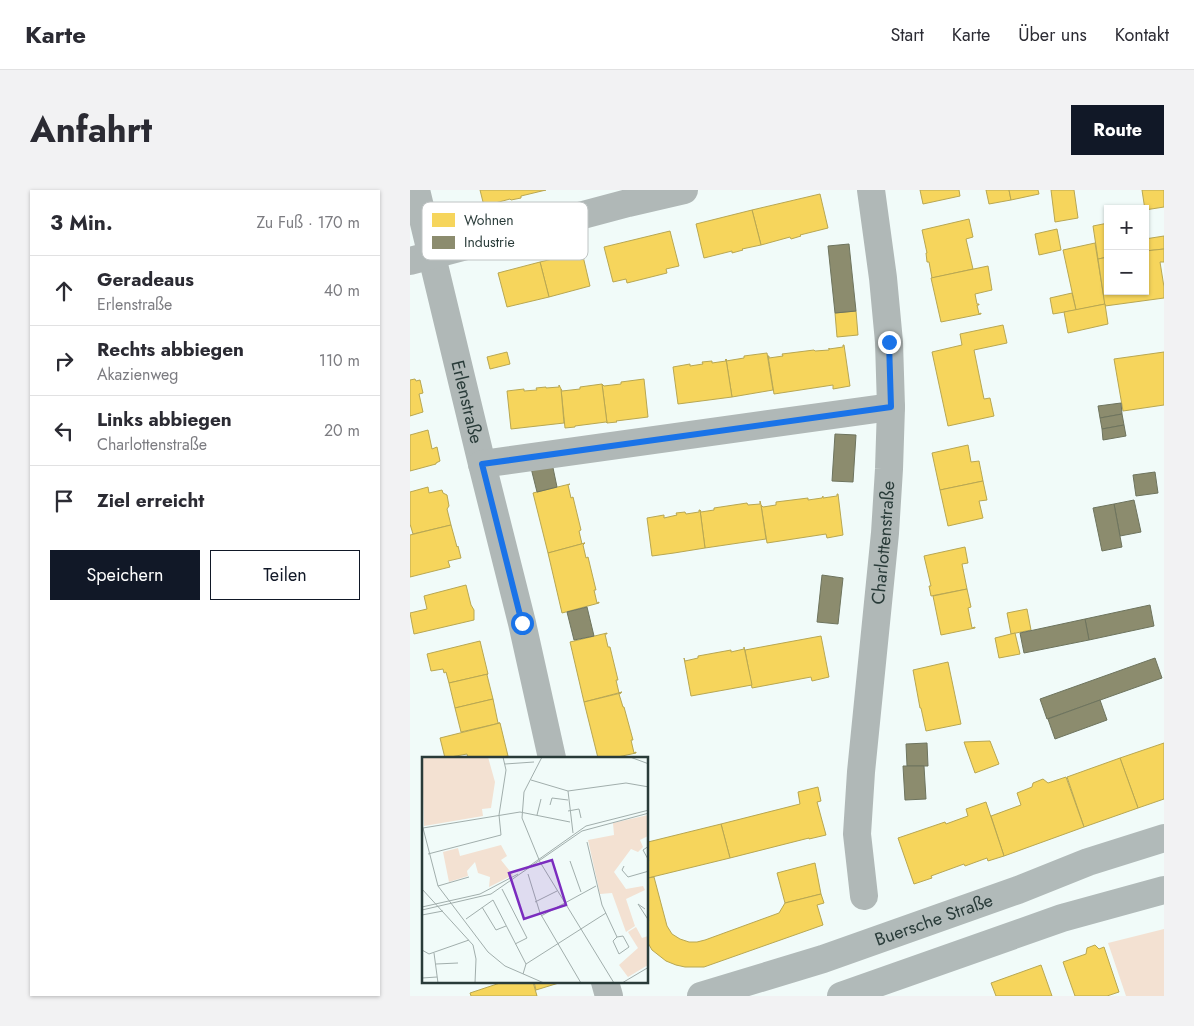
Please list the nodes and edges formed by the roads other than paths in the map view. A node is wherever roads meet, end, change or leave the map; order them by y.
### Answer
1 (416, 190) edge
2 (684, 190) edge
3 (871, 190) edge
4 (626, 197) edge
5 (588, 208) edge
6 (421, 258) edge
7 (891, 407) junction
8 (482, 464) junction
9 (552, 757) edge
10 (1164, 838) edge
11 (1164, 890) edge
12 (864, 896) dead end
13 (701, 996) edge
14 (841, 996) edge

1 - 6 street, Erlenstraße
2 - 4 street
3 - 7 street, Charlottenstraße
4 - 5 street
6 - 8 street, Erlenstraße
7 - 8 street
7 - 12 street, Charlottenstraße
8 - 9 street, Erlenstraße
10 - 13 main road, Buersche Straße
11 - 14 main road

